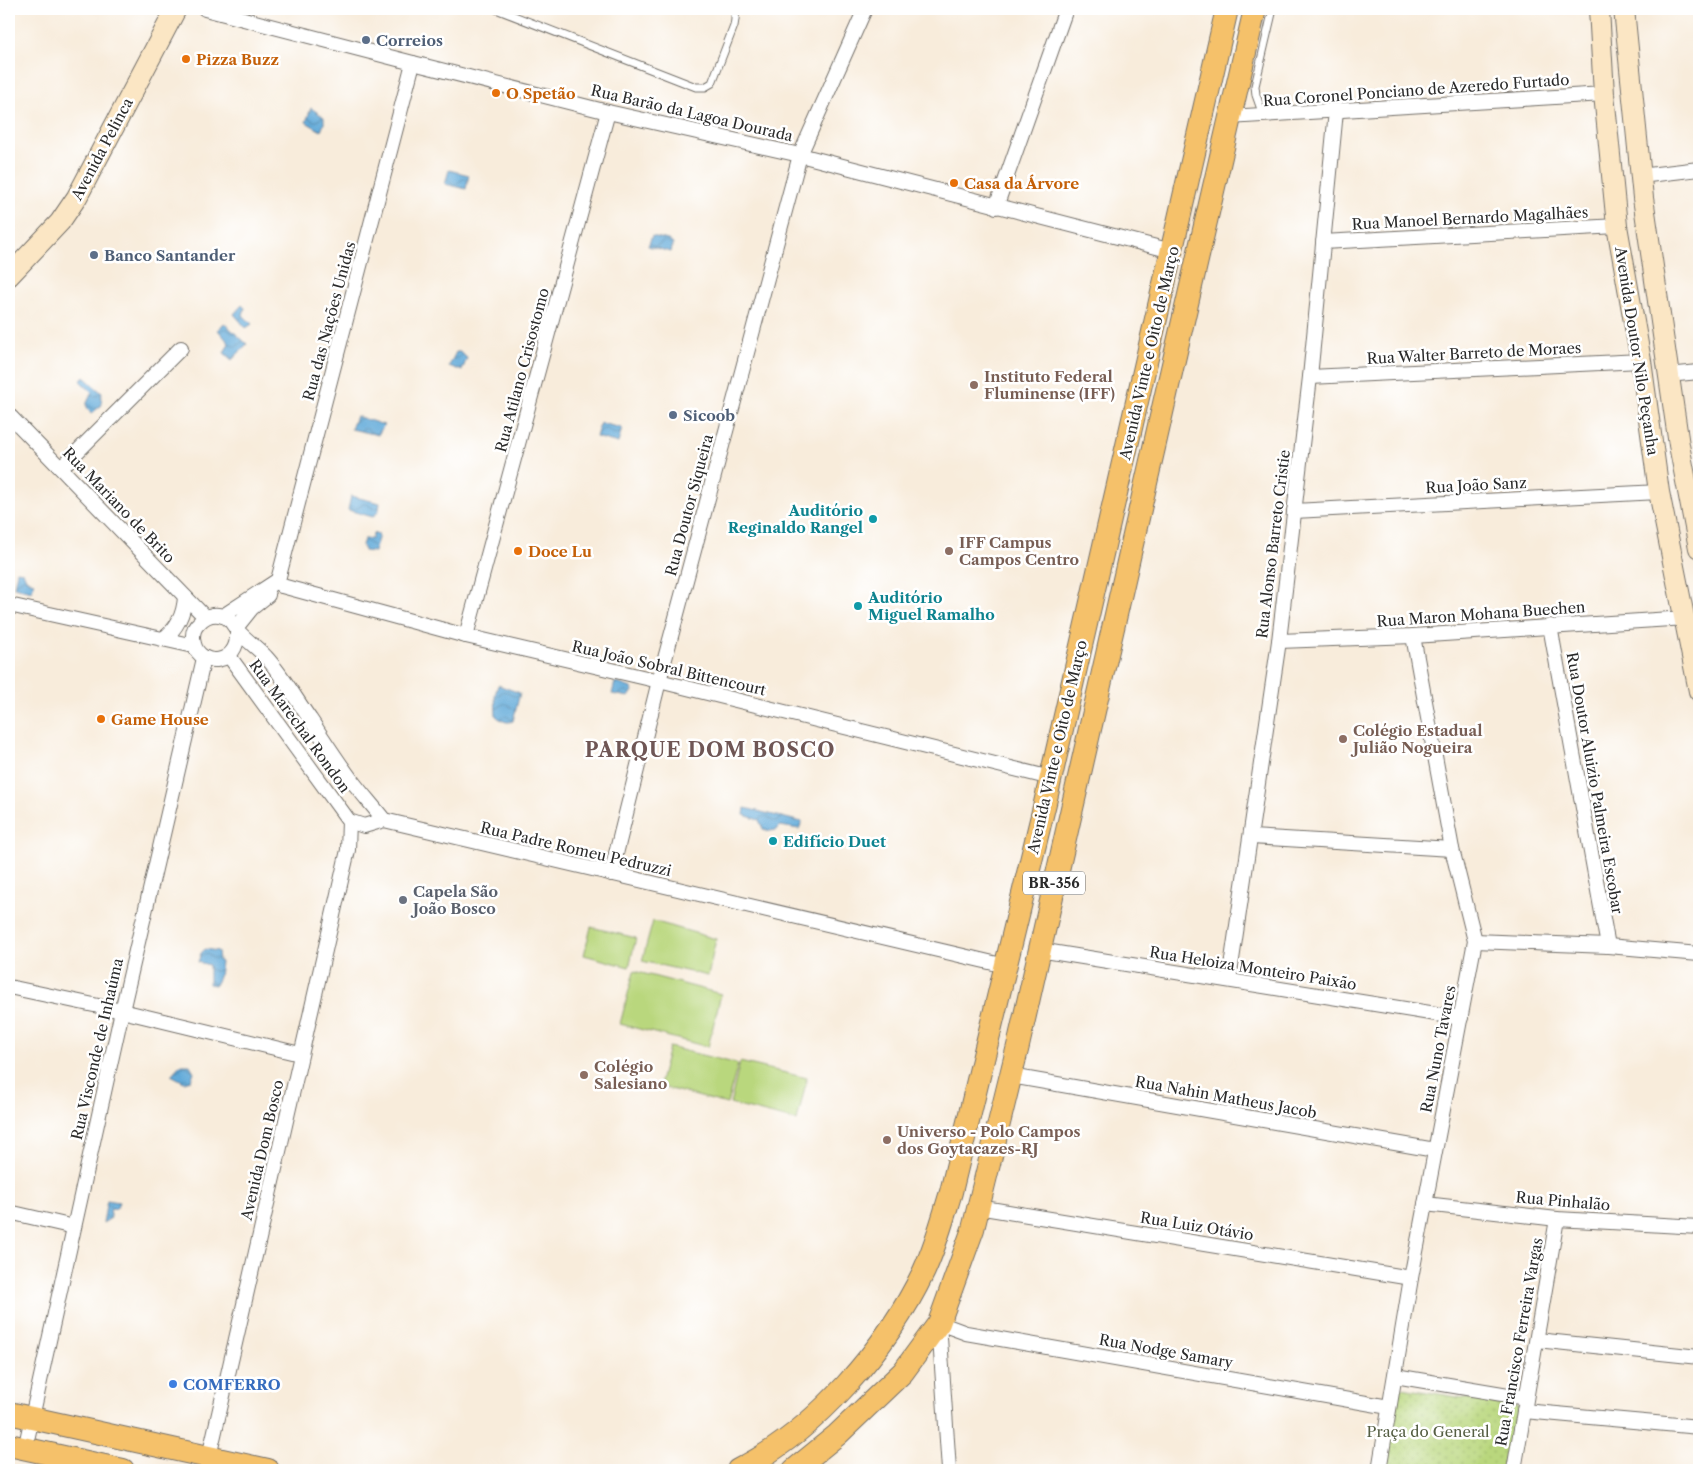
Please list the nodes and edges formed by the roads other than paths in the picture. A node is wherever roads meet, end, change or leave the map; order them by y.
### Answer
1 (176, 9) edge
2 (205, 9) edge
3 (496, 9) edge
4 (732, 9) edge
5 (865, 9) edge
6 (1066, 9) edge
7 (1227, 9) edge
8 (1255, 9) edge
9 (1273, 9) edge
10 (1599, 9) edge
11 (1624, 9) edge
12 (413, 63) junction
13 (1604, 94) junction
14 (1336, 111) junction
15 (608, 112) junction
16 (1264, 116) junction
17 (1229, 117) junction
18 (800, 155) junction
19 (1699, 169) edge
20 (1640, 176) junction
21 (996, 207) junction
22 (1618, 226) junction
23 (1324, 242) junction
24 (1172, 251) junction
25 (9, 276) edge
26 (181, 348) dead end
27 (1641, 361) junction
28 (1699, 372) edge
29 (1668, 375) junction
30 (1310, 377) junction
31 (1168, 386) junction
32 (9, 415) edge
33 (1679, 446) junction
34 (61, 468) junction
35 (1659, 492) junction
36 (1294, 511) junction
37 (1699, 548) edge
38 (280, 583) junction
39 (185, 597) junction
40 (9, 605) edge
41 (204, 617) junction
42 (1686, 618) junction
43 (232, 624) junction
44 (1550, 626) junction
45 (466, 636) junction
46 (1413, 636) junction
47 (163, 639) junction
48 (1278, 641) junction
49 (194, 646) junction
50 (228, 656) junction
51 (204, 658) junction
52 (659, 681) junction
53 (1699, 691) edge
54 (1050, 778) junction
55 (1045, 803) junction
56 (384, 820) junction
57 (349, 821) junction
58 (364, 826) junction
59 (1251, 836) junction
60 (1452, 849) junction
61 (348, 850) junction
62 (611, 874) junction
63 (1475, 941) junction
64 (1608, 946) junction
65 (1039, 950) junction
66 (1699, 954) edge
67 (1006, 966) junction
68 (1229, 980) junction
69 (9, 987) edge
70 (122, 1011) junction
71 (1461, 1018) junction
72 (300, 1054) junction
73 (1011, 1076) junction
74 (1003, 1107) junction
75 (1435, 1150) junction
76 (1425, 1204) junction
77 (978, 1207) junction
78 (9, 1212) edge
79 (1557, 1219) junction
80 (74, 1227) junction
81 (1699, 1227) edge
82 (1411, 1278) junction
83 (939, 1323) junction
84 (1537, 1340) junction
85 (1699, 1357) edge
86 (1395, 1376) junction
87 (1525, 1404) junction
88 (1389, 1407) junction
89 (9, 1413) edge
90 (32, 1418) junction
91 (1699, 1427) edge
92 (17, 1447) edge
93 (209, 1457) junction
94 (75, 1465) edge
95 (123, 1470) edge
96 (268, 1470) edge
97 (738, 1470) edge
98 (794, 1470) edge
99 (954, 1470) edge
100 (1379, 1470) edge
101 (1514, 1470) edge

1 - 25 main road, Avenida Pelinca
2 - 12 street, Rua Barão da Lagoa Dourada
3 - 4 lane
5 - 18 street, Rua Doutor Siqueira
6 - 21 street
7 - 24 main road, Avenida Vinte e Oito de Março
8 - 17 main road, Avenida Vinte e Oito de Março
9 - 16 lane
10 - 13 main road, Avenida Doutor Nilo Peçanha
11 - 20 main road, Avenida Doutor Nilo Peçanha
12 - 15 street, Rua Barão da Lagoa Dourada
12 - 38 street, Rua das Nações Unidas
13 - 14 street, Rua Coronel Ponciano de Azeredo Furtado
13 - 20 main road
13 - 22 main road, Avenida Doutor Nilo Peçanha
14 - 16 street, Rua Coronel Ponciano de Azeredo Furtado
14 - 23 street, Rua Alonso Barreto Cristie
15 - 18 street, Rua Barão da Lagoa Dourada
15 - 45 street, Rua Atilano Crisostomo
16 - 17 street, Rua Coronel Ponciano de Azeredo Furtado
17 - 31 main road, Avenida Vinte e Oito de Março / BR-356
18 - 21 street, Rua Barão da Lagoa Dourada
18 - 52 street, Rua Doutor Siqueira
19 - 20 street
20 - 29 main road, Avenida Doutor Nilo Peçanha
21 - 24 street, Rua Barão da Lagoa Dourada
22 - 23 street, Rua Manoel Bernardo Magalhães
22 - 27 main road, Avenida Doutor Nilo Peçanha
23 - 30 street, Rua Alonso Barreto Cristie
24 - 31 main road
24 - 54 main road, Avenida Vinte e Oito de Março
26 - 34 street
27 - 30 street, Rua Walter Barreto de Moraes
27 - 33 main road
27 - 35 main road, Avenida Doutor Nilo Peçanha
28 - 29 street
29 - 33 main road, Avenida Doutor Nilo Peçanha
30 - 36 street, Rua Alonso Barreto Cristie
31 - 65 main road, Avenida Vinte e Oito de Março / BR-356
32 - 34 street, Rua Mariano de Brito
33 - 37 main road, Avenida Doutor Nilo Peçanha
34 - 39 street, Rua Mariano de Brito
35 - 36 street, Rua João Sanz
35 - 42 main road, Avenida Doutor Nilo Peçanha
36 - 48 street, Rua Alonso Barreto Cristie
38 - 43 street
38 - 45 street, Rua João Sobral Bittencourt
39 - 41 street, Rua Mariano de Brito
39 - 47 street
40 - 47 street
41 - 43 street
41 - 49 street
42 - 44 street, Rua Maron Mohana Buechen
42 - 53 main road, Avenida Doutor Nilo Peçanha
43 - 50 street
43 - 56 street
44 - 46 street, Rua Maron Mohana Buechen
44 - 64 street, Rua Doutor Aluizio Palmeira Escobar
45 - 52 street, Rua João Sobral Bittencourt
46 - 48 street, Rua Maron Mohana Buechen
46 - 60 street, Rua Nuno Tavares
47 - 49 street
48 - 59 street, Rua Alonso Barreto Cristie
49 - 51 street
50 - 51 street, Rua Marechal Rondon
50 - 57 street, Rua Marechal Rondon
51 - 70 street, Rua Visconde de Inhaúma
52 - 54 street, Rua João Sobral Bittencourt
52 - 62 street, Rua Doutor Siqueira
54 - 55 main road, Avenida Vinte e Oito de Março
55 - 65 main road
55 - 67 main road, Avenida Vinte e Oito de Março
56 - 58 street
56 - 62 street, Rua Padre Romeu Pedruzzi
57 - 58 street
57 - 61 street, Avenida Dom Bosco
58 - 61 street, Avenida Dom Bosco
59 - 60 street
59 - 68 street, Rua Alonso Barreto Cristie
60 - 63 street, Rua Nuno Tavares
61 - 72 street, Avenida Dom Bosco
62 - 67 street, Rua Padre Romeu Pedruzzi
63 - 64 street
63 - 71 street, Rua Nuno Tavares
64 - 66 street
65 - 68 street, Rua Heloiza Monteiro Paixão
65 - 73 main road, Avenida Vinte e Oito de Março / BR-356
67 - 74 main road
67 - 97 main road, Avenida Vinte e Oito de Março
68 - 71 street, Rua Heloiza Monteiro Paixão
69 - 70 street
70 - 72 street
70 - 80 street, Rua Visconde de Inhaúma
71 - 75 street, Rua Nuno Tavares
72 - 93 street, Avenida Dom Bosco
73 - 74 main road, Avenida Vinte e Oito de Março / BR-356
73 - 75 street, Rua Nahin Matheus Jacob
74 - 77 main road, Avenida Vinte e Oito de Março / BR-356
75 - 76 street, Rua Nuno Tavares
76 - 79 street, Rua Pinhalão
76 - 82 street, Rua Nuno Tavares
77 - 82 street, Rua Luiz Otávio
77 - 83 main road, Avenida Vinte e Oito de Março / BR-356
78 - 80 street
79 - 81 street, Rua Pinhalão
79 - 84 street, Rua Francisco Ferreira Vargas
80 - 90 street, Rua Visconde de Inhaúma
82 - 86 street, Rua Nuno Tavares
83 - 88 street, Rua Nodge Samary
83 - 98 main road, Avenida Vinte e Oito de Março / BR-356
83 - 99 street
84 - 85 street
84 - 87 street, Rua Francisco Ferreira Vargas
86 - 87 street
86 - 88 street, Rua Nuno Tavares
87 - 91 street
87 - 101 street, Rua Francisco Ferreira Vargas
88 - 100 street, Rua Nuno Tavares
89 - 90 main road
90 - 92 street, Rua Visconde de Inhaúma
90 - 93 main road
92 - 94 main road
93 - 96 main road
94 - 95 main road

